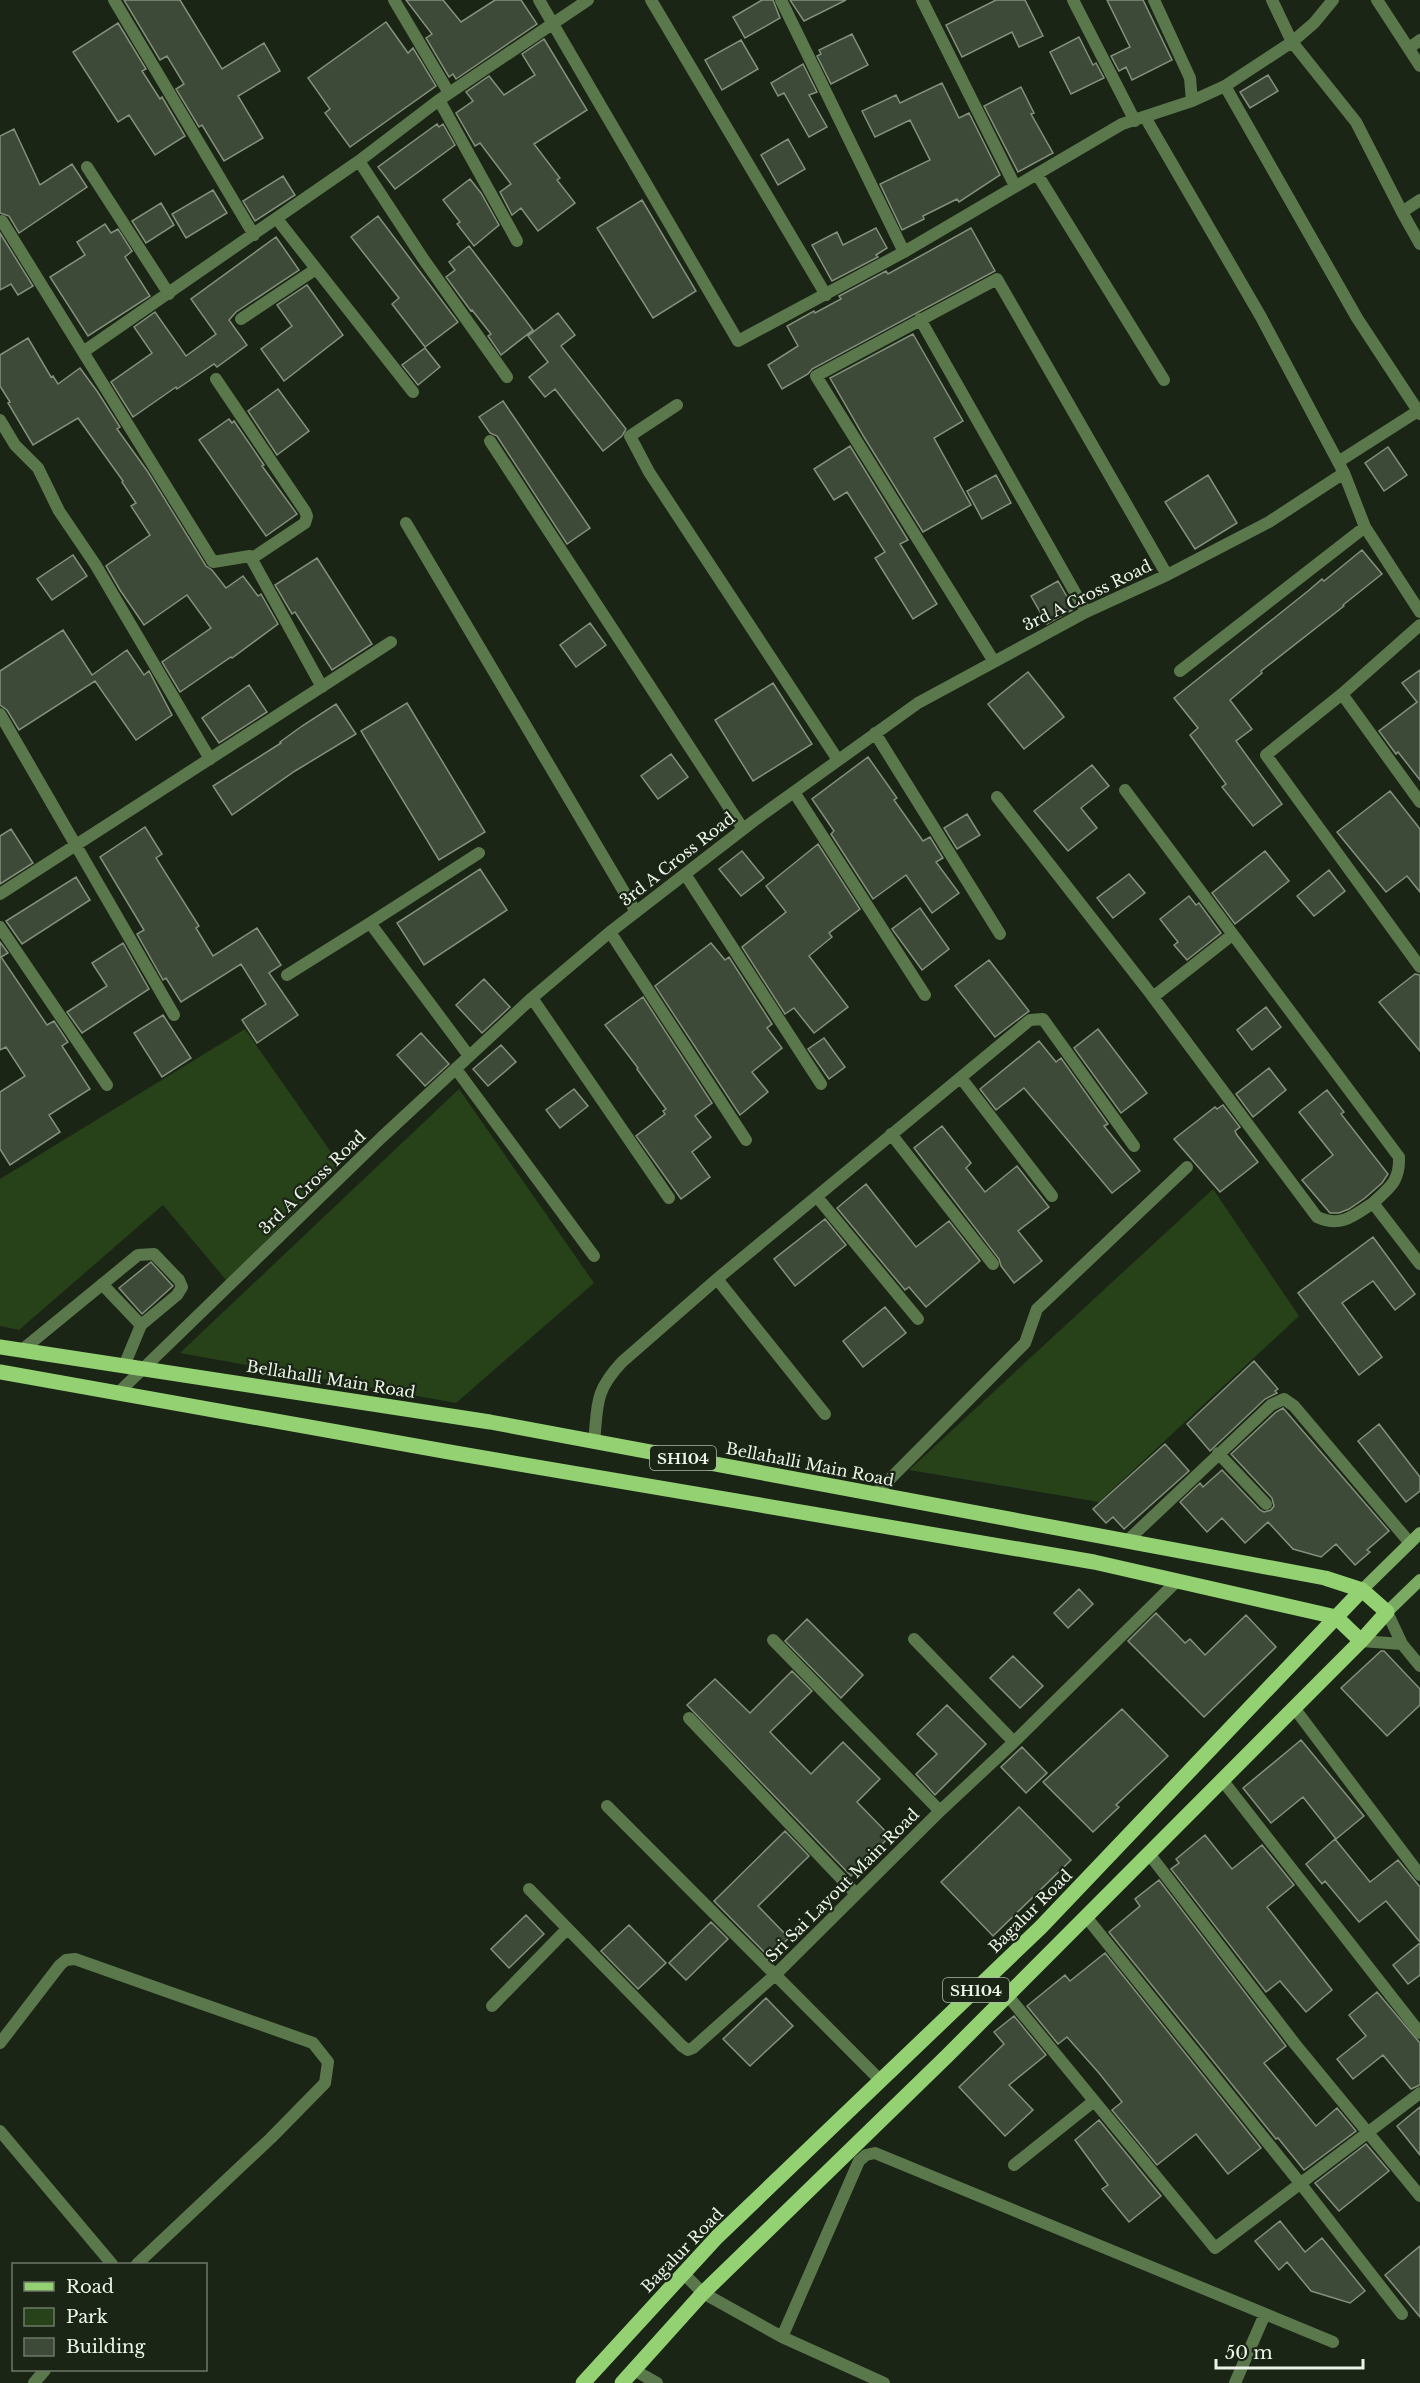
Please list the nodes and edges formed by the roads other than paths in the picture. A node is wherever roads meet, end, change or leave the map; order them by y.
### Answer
1 (114, 0) edge
2 (394, 0) edge
3 (539, 0) edge
4 (588, 0) edge
5 (651, 0) edge
6 (782, 0) edge
7 (922, 0) edge
8 (1073, 0) edge
9 (1154, 0) edge
10 (1272, 0) edge
11 (1333, 0) edge
12 (1377, 0) edge
13 (553, 23) junction
14 (1420, 40) edge
15 (1292, 42) junction
16 (1409, 48) junction
17 (1420, 66) edge
18 (1225, 86) junction
19 (444, 97) junction
20 (1192, 100) junction
21 (1140, 119) junction
22 (359, 161) junction
23 (87, 167) dead end
24 (1037, 174) junction
25 (1015, 186) junction
26 (1420, 200) edge
27 (1402, 212) junction
28 (277, 219) junction
29 (2, 221) dead end
30 (254, 235) junction
31 (517, 241) dead end
32 (1420, 244) edge
33 (904, 252) junction
34 (316, 269) junction
35 (169, 294) junction
36 (826, 295) junction
37 (242, 319) dead end
38 (920, 319) junction
39 (83, 352) junction
40 (507, 377) dead end
41 (216, 379) dead end
42 (1164, 380) dead end
43 (413, 392) dead end
44 (677, 405) dead end
45 (1420, 412) edge
46 (0, 420) edge
47 (490, 441) dead end
48 (1338, 462) junction
49 (1344, 473) junction
50 (406, 523) dead end
51 (1365, 527) junction
52 (252, 559) junction
53 (1167, 575) junction
54 (1086, 612) junction
55 (1420, 612) edge
56 (1420, 625) edge
57 (391, 642) dead end
58 (993, 660) junction
59 (1180, 671) dead end
60 (322, 687) junction
61 (1342, 694) junction
62 (0, 714) edge
63 (875, 733) junction
64 (210, 759) junction
65 (838, 760) junction
66 (1125, 790) dead end
67 (794, 792) junction
68 (997, 797) dead end
69 (1420, 802) edge
70 (743, 829) junction
71 (78, 846) junction
72 (479, 853) dead end
73 (686, 874) junction
74 (0, 894) edge
75 (636, 912) junction
76 (370, 923) junction
77 (0, 927) edge
78 (610, 932) junction
79 (1000, 934) dead end
80 (1232, 935) junction
81 (1420, 967) edge
82 (288, 975) dead end
83 (926, 995) dead end
84 (1153, 997) junction
85 (532, 998) junction
86 (174, 1015) dead end
87 (469, 1056) junction
88 (456, 1069) junction
89 (961, 1078) junction
90 (821, 1084) dead end
91 (107, 1085) dead end
92 (891, 1134) junction
93 (746, 1140) dead end
94 (1134, 1146) dead end
95 (1187, 1167) dead end
96 (1052, 1196) dead end
97 (817, 1197) junction
98 (669, 1198) dead end
99 (1372, 1203) junction
100 (594, 1256) dead end
101 (993, 1263) dead end
102 (1420, 1264) edge
103 (717, 1279) junction
104 (102, 1284) junction
105 (918, 1319) dead end
106 (141, 1325) junction
107 (0, 1347) edge
108 (22, 1350) junction
109 (124, 1366) junction
110 (145, 1369) junction
111 (0, 1372) edge
112 (119, 1392) junction
113 (825, 1414) dead end
114 (594, 1442) junction
115 (1218, 1453) junction
116 (875, 1494) junction
117 (1266, 1504) dead end
118 (1420, 1533) edge
119 (1127, 1541) junction
120 (1410, 1543) junction
121 (1420, 1580) edge
122 (1177, 1581) junction
123 (1362, 1590) junction
124 (1387, 1612) junction
125 (1336, 1617) junction
126 (914, 1639) dead end
127 (773, 1640) dead end
128 (1362, 1641) junction
129 (1402, 1644) junction
130 (1420, 1665) edge
131 (1295, 1709) junction
132 (690, 1718) dead end
133 (1014, 1742) junction
134 (1223, 1781) junction
135 (607, 1806) dead end
136 (939, 1811) junction
137 (1150, 1855) junction
138 (1420, 1875) edge
139 (529, 1889) dead end
140 (856, 1894) junction
141 (1087, 1918) junction
142 (567, 1929) junction
143 (775, 1975) junction
144 (1008, 1996) junction
145 (492, 2006) dead end
146 (1420, 2033) edge
147 (0, 2043) edge
148 (881, 2081) junction
149 (1420, 2093) edge
150 (1094, 2101) junction
151 (0, 2131) edge
152 (1368, 2132) junction
153 (1014, 2165) dead end
154 (1300, 2183) junction
155 (1420, 2196) edge
156 (110, 2263) edge
157 (140, 2263) edge
158 (683, 2273) junction
159 (703, 2293) junction
160 (1265, 2314) junction
161 (1402, 2314) dead end
162 (782, 2337) junction
163 (1333, 2342) dead end
164 (634, 2370) junction
165 (44, 2371) edge
166 (34, 2383) edge
167 (583, 2383) edge
168 (622, 2383) edge
169 (657, 2383) edge
170 (884, 2383) edge
171 (1236, 2383) edge

1 - 30 street
2 - 19 street
3 - 13 street
4 - 13 street
5 - 36 street
6 - 33 street
7 - 25 street
8 - 21 street
9 - 20 street
10 - 15 street
11 - 15 street
12 - 16 street
13 - 19 street
13 - 36 street
14 - 16 street
15 - 18 street
15 - 27 street
16 - 17 street
18 - 20 street
18 - 45 street
19 - 22 street
19 - 31 street
20 - 21 street
21 - 24 street
21 - 48 street
22 - 28 street
22 - 40 street
23 - 35 street
24 - 25 street
24 - 42 street
25 - 33 street
26 - 27 street
27 - 32 street
28 - 30 street
28 - 34 street
29 - 39 street
30 - 35 street
33 - 36 street
34 - 37 street
34 - 43 street
35 - 39 street
38 - 53 street
38 - 54 street
38 - 58 street
39 - 52 street
41 - 52 street
44 - 65 street
45 - 48 street
46 - 64 street
47 - 70 street
48 - 49 street
49 - 51 street
49 - 53 street, 3rd A Cross Road
50 - 75 street
51 - 55 street
51 - 59 street
52 - 60 street
53 - 54 street, 3rd A Cross Road
54 - 58 street, 3rd A Cross Road
56 - 61 street
57 - 60 street
58 - 63 street, 3rd A Cross Road
60 - 64 street
61 - 69 street
61 - 81 street
62 - 71 street
63 - 65 street, 3rd A Cross Road
63 - 79 street
64 - 71 street
65 - 67 street, 3rd A Cross Road
66 - 80 street
67 - 70 street, 3rd A Cross Road
67 - 83 street
68 - 84 street
70 - 73 street, 3rd A Cross Road
71 - 74 street
71 - 86 street
72 - 76 street
73 - 75 street, 3rd A Cross Road
73 - 90 street
75 - 78 street, 3rd A Cross Road
76 - 82 street
76 - 87 street
77 - 91 street
78 - 85 street, 3rd A Cross Road
78 - 93 street
80 - 84 street
80 - 99 street
84 - 99 street
85 - 87 street, 3rd A Cross Road
85 - 98 street
87 - 88 street, 3rd A Cross Road
88 - 100 street
88 - 110 street, 3rd A Cross Road
89 - 92 street
89 - 94 street
89 - 96 street
92 - 97 street
92 - 101 street
95 - 116 street
97 - 103 street
97 - 105 street
99 - 102 street
103 - 113 street
103 - 114 street
104 - 106 street
104 - 106 street
104 - 108 street
106 - 109 street
107 - 108 main road, Bellahalli Main Road / SH104
108 - 109 main road, Bellahalli Main Road / SH104
109 - 110 main road, Bellahalli Main Road / SH104
110 - 112 street, 3rd A Cross Road
110 - 114 main road, Bellahalli Main Road / SH104
111 - 112 main road, SH104
112 - 122 main road, SH104
114 - 116 main road, Bellahalli Main Road / SH104
115 - 117 street
115 - 119 street
115 - 120 street
116 - 119 main road, Bellahalli Main Road / SH104
118 - 120 main road, Bagalur Road
119 - 123 main road, Bellahalli Main Road / SH104
120 - 123 main road, Bagalur Road
121 - 124 main road
122 - 125 main road, SH104
122 - 133 street, Sri Sai Layout Main Road
123 - 124 main road, SH104
123 - 125 main road, Bagalur Road / SH104
124 - 128 main road, SH104
124 - 129 street
125 - 128 main road, SH104
125 - 148 main road, Bagalur Road / SH104
126 - 133 street
127 - 136 street
128 - 129 street
128 - 131 main road, SH104
129 - 130 street
131 - 134 main road, SH104
131 - 138 street
132 - 140 street
133 - 136 street, Sri Sai Layout Main Road
134 - 137 main road, SH104
134 - 146 street
135 - 143 street
136 - 140 street, Sri Sai Layout Main Road
137 - 141 main road, SH104
137 - 152 street
139 - 142 street, Sri Sai Layout Main Road
140 - 143 street, Sri Sai Layout Main Road
141 - 144 main road, SH104
141 - 154 street
142 - 143 street, Sri Sai Layout Main Road
142 - 145 street
143 - 148 street
144 - 150 street
144 - 159 main road, SH104
147 - 157 street
148 - 158 main road, Bagalur Road / SH104
149 - 152 street
150 - 153 street
150 - 154 street
151 - 156 street
152 - 154 street
152 - 155 street
154 - 161 street
158 - 159 street
158 - 167 main road, Bagalur Road / SH104
159 - 162 street
159 - 164 main road, SH104
160 - 162 street
160 - 163 street
160 - 171 street
162 - 170 street
164 - 168 main road, SH104
164 - 169 street
165 - 166 street

